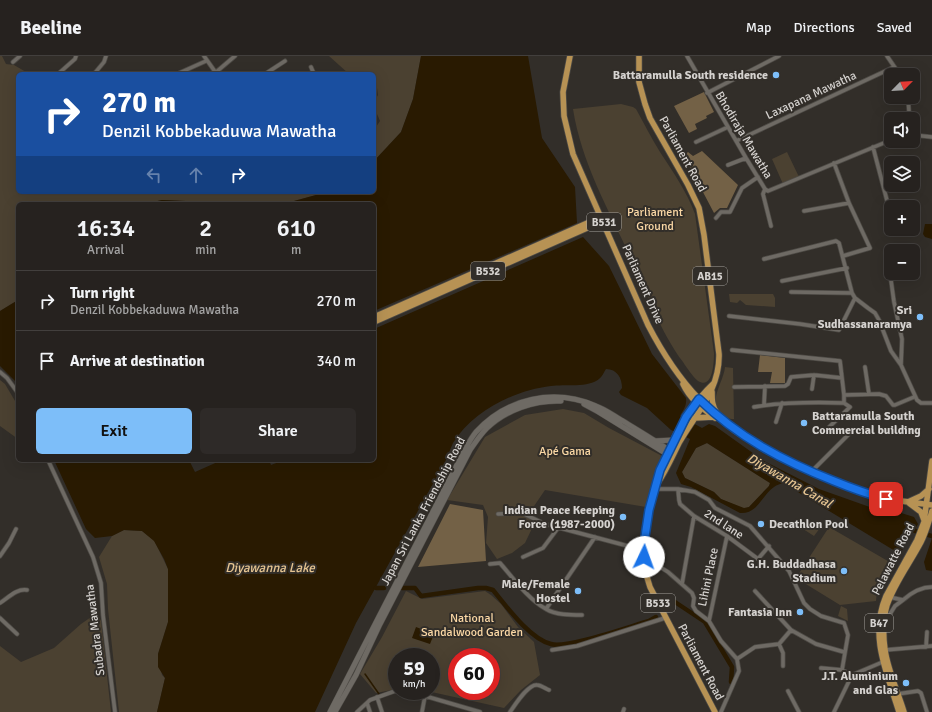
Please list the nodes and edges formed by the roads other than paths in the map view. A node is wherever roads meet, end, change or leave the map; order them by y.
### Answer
1 (20, 56) edge
2 (76, 56) edge
3 (106, 56) edge
4 (204, 56) edge
5 (235, 56) edge
6 (570, 56) edge
7 (639, 56) edge
8 (687, 56) edge
9 (779, 56) edge
10 (887, 56) edge
11 (206, 61) junction
12 (285, 61) dead end
13 (13, 62) dead end
14 (311, 67) dead end
15 (894, 67) joint
16 (60, 72) edge
17 (96, 72) edge
18 (181, 72) edge
19 (215, 72) edge
20 (217, 72) edge
21 (268, 72) edge
22 (313, 72) edge
23 (707, 93) junction
24 (728, 127) junction
25 (920, 136) edge
26 (932, 138) edge
27 (736, 141) junction
28 (696, 142) dead end
29 (884, 143) edge
30 (873, 147) junction
31 (746, 158) junction
32 (834, 163) junction
33 (728, 165) dead end
34 (758, 177) junction
35 (765, 189) junction
36 (887, 200) edge
37 (849, 203) junction
38 (804, 211) dead end
39 (716, 218) dead end
40 (602, 219) junction
41 (771, 226) dead end
42 (843, 256) junction
43 (764, 259) dead end
44 (847, 268) junction
45 (891, 280) edge
46 (782, 281) dead end
47 (791, 292) dead end
48 (852, 293) junction
49 (855, 298) junction
50 (376, 316) edge
51 (729, 316) dead end
52 (376, 321) edge
53 (732, 350) dead end
54 (900, 366) junction
55 (865, 367) dead end
56 (0, 372) edge
57 (814, 375) junction
58 (680, 378) junction
59 (842, 378) junction
60 (714, 383) junction
61 (734, 386) dead end
62 (765, 386) junction
63 (812, 389) dead end
64 (16, 390) edge
65 (712, 390) junction
66 (687, 392) junction
67 (869, 394) junction
68 (844, 395) junction
69 (914, 397) junction
70 (697, 401) junction
71 (782, 403) junction
72 (844, 403) junction
73 (932, 403) edge
74 (702, 406) junction
75 (764, 406) junction
76 (754, 407) dead end
77 (690, 411) junction
78 (717, 417) junction
79 (693, 420) junction
80 (776, 422) dead end
81 (824, 432) dead end
82 (851, 432) dead end
83 (676, 440) junction
84 (653, 441) junction
85 (668, 452) junction
86 (673, 456) junction
87 (932, 461) edge
88 (49, 462) edge
89 (811, 472) junction
90 (656, 487) junction
91 (678, 489) junction
92 (929, 489) junction
93 (908, 502) junction
94 (930, 504) edge
95 (932, 510) edge
96 (498, 514) dead end
97 (694, 516) junction
98 (927, 523) edge
99 (558, 528) junction
100 (16, 529) dead end
101 (727, 536) junction
102 (595, 537) junction
103 (769, 546) junction
104 (643, 550) junction
105 (0, 556) edge
106 (523, 557) dead end
107 (644, 557) junction
108 (490, 564) dead end
109 (682, 584) junction
110 (932, 588) edge
111 (27, 590) dead end
112 (755, 591) dead end
113 (888, 596) junction
114 (903, 600) junction
115 (0, 603) edge
116 (546, 609) junction
117 (582, 615) dead end
118 (0, 618) edge
119 (665, 618) junction
120 (709, 621) junction
121 (884, 625) junction
122 (792, 630) junction
123 (927, 632) dead end
124 (17, 634) dead end
125 (779, 644) junction
126 (932, 646) edge
127 (926, 647) junction
128 (552, 650) dead end
129 (885, 650) junction
130 (844, 652) junction
131 (737, 659) junction
132 (885, 661) junction
133 (783, 666) dead end
134 (821, 668) dead end
135 (842, 670) junction
136 (852, 675) junction
137 (549, 690) dead end
138 (788, 691) dead end
139 (388, 693) edge
140 (896, 694) junction
141 (377, 697) junction
142 (424, 700) edge
143 (438, 700) edge
144 (367, 703) junction
145 (115, 712) edge
146 (330, 712) edge
147 (336, 712) edge
148 (357, 712) edge
149 (370, 712) edge
150 (382, 712) edge
151 (422, 712) edge
152 (475, 712) edge
153 (480, 712) edge
154 (510, 712) edge
155 (715, 712) edge
156 (721, 712) edge
157 (799, 712) edge
158 (834, 712) edge
159 (899, 712) edge
160 (904, 712) edge
161 (928, 712) edge

1 - 13 street
2 - 16 street
3 - 17 street
4 - 11 street
5 - 20 street
6 - 40 main road, Parliament Drive / B531
7 - 60 main road, Parliament Road / AB15
8 - 23 street, Bhodiraja Mawatha
9 - 23 street
10 - 15 street
11 - 18 street
11 - 19 street
12 - 21 street
14 - 22 street
15 - 27 street, Laxapana Mawatha
23 - 24 street, Bhodiraja Mawatha
24 - 27 street, Bhodiraja Mawatha
24 - 28 street
25 - 26 street
27 - 31 street, Bhodiraja Mawatha
29 - 30 street, Bhodiraja Mawatha
30 - 32 street, Bhodiraja Mawatha
30 - 36 street
31 - 33 street
31 - 34 street, Bhodiraja Mawatha
32 - 35 street, Bhodiraja Mawatha
32 - 37 street
34 - 35 street, Bhodiraja Mawatha
34 - 39 street
35 - 41 street
37 - 38 street
37 - 42 street
40 - 50 main road, B532
40 - 52 main road, B532
40 - 58 main road, Parliament Drive / B531
42 - 43 street
42 - 44 street
44 - 46 street
44 - 48 street
45 - 54 street
47 - 48 street
48 - 49 street
49 - 51 street
49 - 54 street
53 - 59 street
54 - 69 street
55 - 67 street
56 - 64 street
57 - 59 street
57 - 62 street
57 - 63 street
58 - 66 main road, Parliament Drive / B531
58 - 70 main road, Parliament Drive / B531
59 - 68 street
60 - 65 main road, Parliament Road / AB15
60 - 70 main road, Parliament Road / AB15
61 - 62 street
62 - 75 street
65 - 74 main road, Parliament Road / AB15
65 - 78 main road
66 - 70 main road, Parliament Drive / B531
66 - 77 main road, B531
67 - 68 street
67 - 69 street
68 - 72 street
69 - 73 street
70 - 74 main road
70 - 77 main road, Parliament Road / B533
71 - 72 street
71 - 75 street
71 - 80 street
72 - 81 street
74 - 78 main road
74 - 79 main road, Parliament Road / B533
75 - 76 street
77 - 83 main road, Parliament Road / B533
78 - 79 main road
78 - 89 main road
79 - 83 main road, Parliament Road / B533
82 - 89 street
83 - 84 main road
83 - 85 main road, Parliament Road / B533
83 - 86 main road, Parliament Road / B533
84 - 85 main road, Japan Sri Lanka Friendship Road
84 - 146 main road, Japan Sri Lanka Friendship Road
85 - 86 main road, Japan Sri Lanka Friendship Road
85 - 90 main road, Parliament Road / B533
85 - 147 main road, Japan Sri Lanka Friendship Road
86 - 90 main road, Parliament Road / B533
87 - 92 main road, Pelawatte Road / B47
88 - 145 street, Subadra Mawatha
89 - 93 main road
90 - 91 street
90 - 104 main road, Parliament Road / B533
91 - 97 street, 2nd lane
91 - 103 street
92 - 93 main road
92 - 94 main road, Pelawatte Road / B47
93 - 94 main road
93 - 98 main road
94 - 98 main road, Pelawatte Road / B47
95 - 98 main road, Pelawatte Road / B47
96 - 99 street
97 - 101 street, 2nd lane
97 - 109 street
98 - 113 main road, Pelawatte Road / B47
99 - 102 street
99 - 106 street
100 - 105 street
101 - 103 street, 2nd lane
101 - 120 street, Lihini Place
102 - 104 street
102 - 116 street
103 - 130 street
104 - 107 main road, Parliament Road / B533
107 - 109 street
107 - 119 main road, Parliament Road / B533
108 - 116 street
109 - 120 street
110 - 114 street
111 - 115 street
112 - 122 street
113 - 114 street
113 - 121 main road, Pelawatte Road / B47
113 - 132 main road, Pelawatte Road / B47
114 - 121 street
116 - 117 street
118 - 124 street
119 - 128 street
119 - 155 main road, Parliament Road / B533
120 - 131 street
121 - 129 main road, Pelawatte Road / B47
122 - 125 street
122 - 130 street
123 - 127 street
125 - 131 street
125 - 133 street
126 - 127 street
127 - 129 street
129 - 132 main road, Pelawatte Road / B47
130 - 135 street
131 - 156 street
132 - 136 street
132 - 140 main road, Pelawatte Road / B47
134 - 135 street
135 - 136 street
136 - 158 street
137 - 154 street
138 - 157 street
139 - 141 street
140 - 159 main road, Pelawatte Road / B47
140 - 160 main road, Pelawatte Road / B47
140 - 161 street
141 - 144 street
141 - 150 street
142 - 151 street
143 - 152 street
144 - 148 street
144 - 149 street
152 - 153 street

